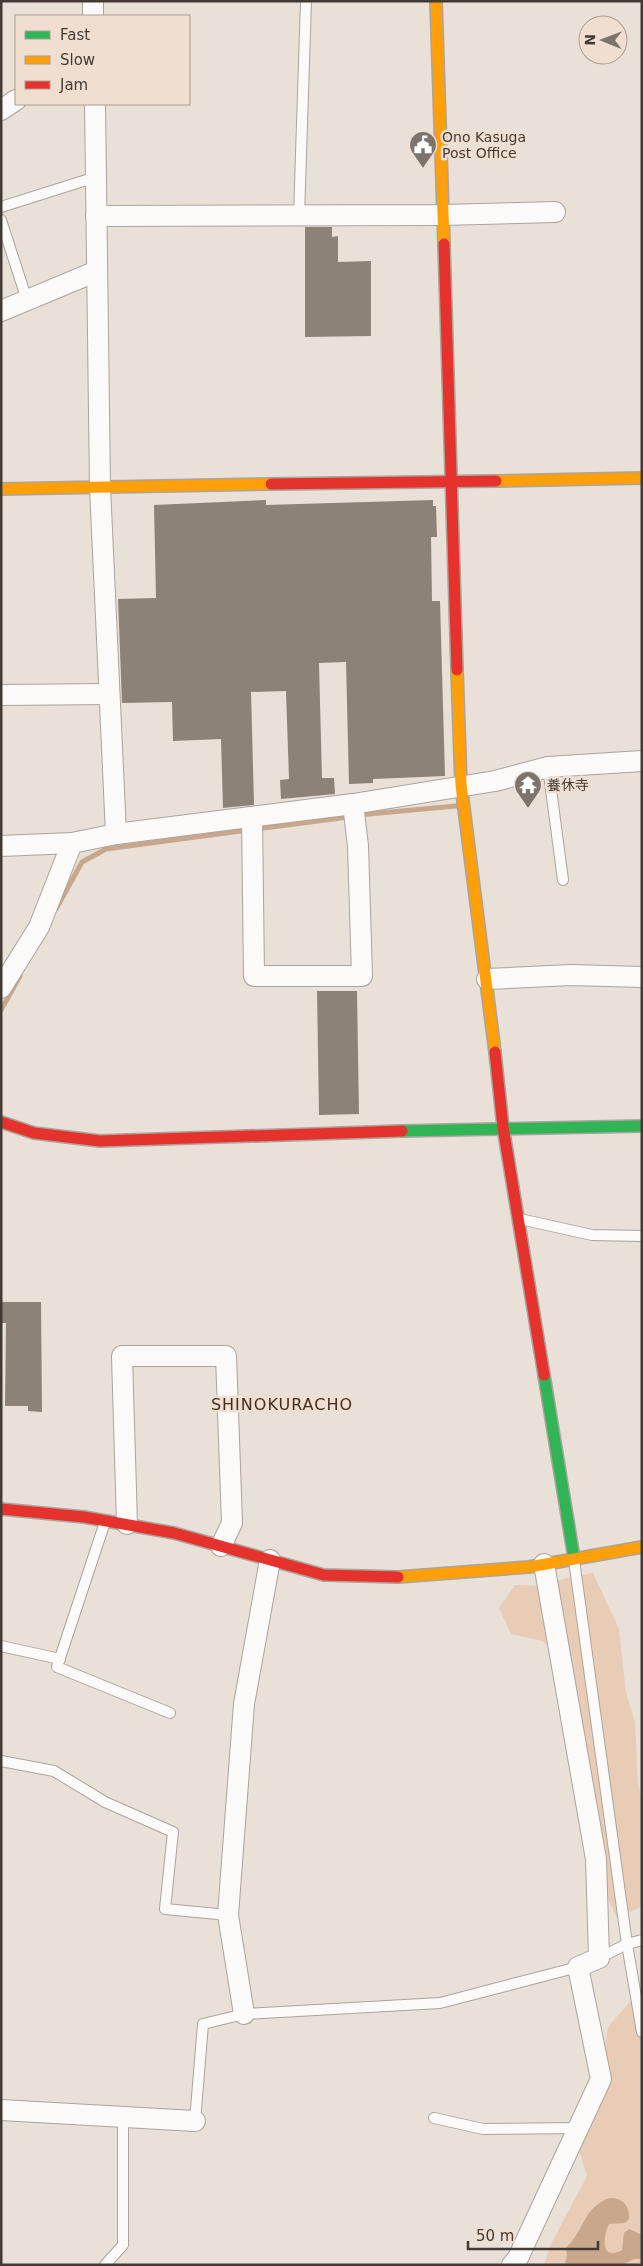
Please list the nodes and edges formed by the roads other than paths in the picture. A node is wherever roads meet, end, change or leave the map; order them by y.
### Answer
1 (93, 1) edge
2 (306, 1) edge
3 (436, 1) edge
4 (93, 15) edge
5 (15, 101) edge
6 (94, 105) edge
7 (1, 110) edge
8 (96, 177) junction
9 (1, 207) edge
10 (555, 212) dead end
11 (442, 215) junction
12 (96, 216) junction
13 (299, 216) junction
14 (1, 220) edge
15 (97, 271) junction
16 (27, 300) junction
17 (1, 311) edge
18 (642, 478) edge
19 (450, 481) junction
20 (100, 487) junction
21 (1, 489) edge
22 (109, 694) junction
23 (1, 695) edge
24 (642, 761) edge
25 (548, 768) junction
26 (461, 785) junction
27 (352, 804) junction
28 (252, 817) junction
29 (116, 834) junction
30 (72, 843) junction
31 (1, 846) edge
32 (563, 880) dead end
33 (642, 977) edge
34 (487, 979) junction
35 (1, 988) edge
36 (1, 1122) edge
37 (642, 1126) edge
38 (503, 1127) junction
39 (519, 1218) junction
40 (642, 1236) edge
41 (1, 1508) edge
42 (106, 1521) junction
43 (127, 1524) junction
44 (221, 1546) junction
45 (642, 1547) edge
46 (574, 1558) junction
47 (270, 1560) junction
48 (544, 1564) junction
49 (1, 1646) edge
50 (60, 1659) junction
51 (170, 1713) dead end
52 (1, 1761) edge
53 (228, 1915) junction
54 (642, 1940) edge
55 (627, 1944) junction
56 (599, 1958) junction
57 (578, 1967) junction
58 (244, 2014) junction
59 (642, 2032) edge
60 (1, 2110) edge
61 (123, 2117) junction
62 (434, 2118) dead end
63 (195, 2121) joint
64 (579, 2128) junction
65 (518, 2262) edge
66 (105, 2265) edge

1 - 4 street
2 - 13 lane
3 - 11 street
5 - 7 street
6 - 8 street
8 - 9 lane
8 - 12 street
10 - 11 street
11 - 13 street
11 - 19 street
12 - 13 street
12 - 15 street
14 - 16 lane
15 - 16 street
15 - 20 street
16 - 17 street
18 - 19 street
19 - 20 street
19 - 26 street
20 - 21 street
20 - 22 street
22 - 23 street
22 - 29 street
24 - 25 street
25 - 26 street
25 - 32 lane
26 - 27 street
26 - 34 street
27 - 28 street
27 - 28 street
28 - 29 street
29 - 30 street
30 - 31 street
30 - 35 street
33 - 34 street
34 - 38 street
36 - 38 street
37 - 38 street
38 - 39 street
39 - 40 lane
39 - 46 street
41 - 42 street
42 - 43 street
42 - 50 lane
43 - 44 street
43 - 44 street
44 - 47 street
45 - 46 street
46 - 48 street
46 - 55 lane
47 - 48 street
47 - 53 street
48 - 56 street
49 - 50 lane
50 - 51 lane
52 - 53 lane
53 - 58 street
54 - 55 lane
55 - 56 lane
55 - 59 lane
56 - 57 street
57 - 58 lane
57 - 64 street
58 - 63 lane
60 - 61 street
61 - 63 street
61 - 66 lane
62 - 64 lane
64 - 65 street

